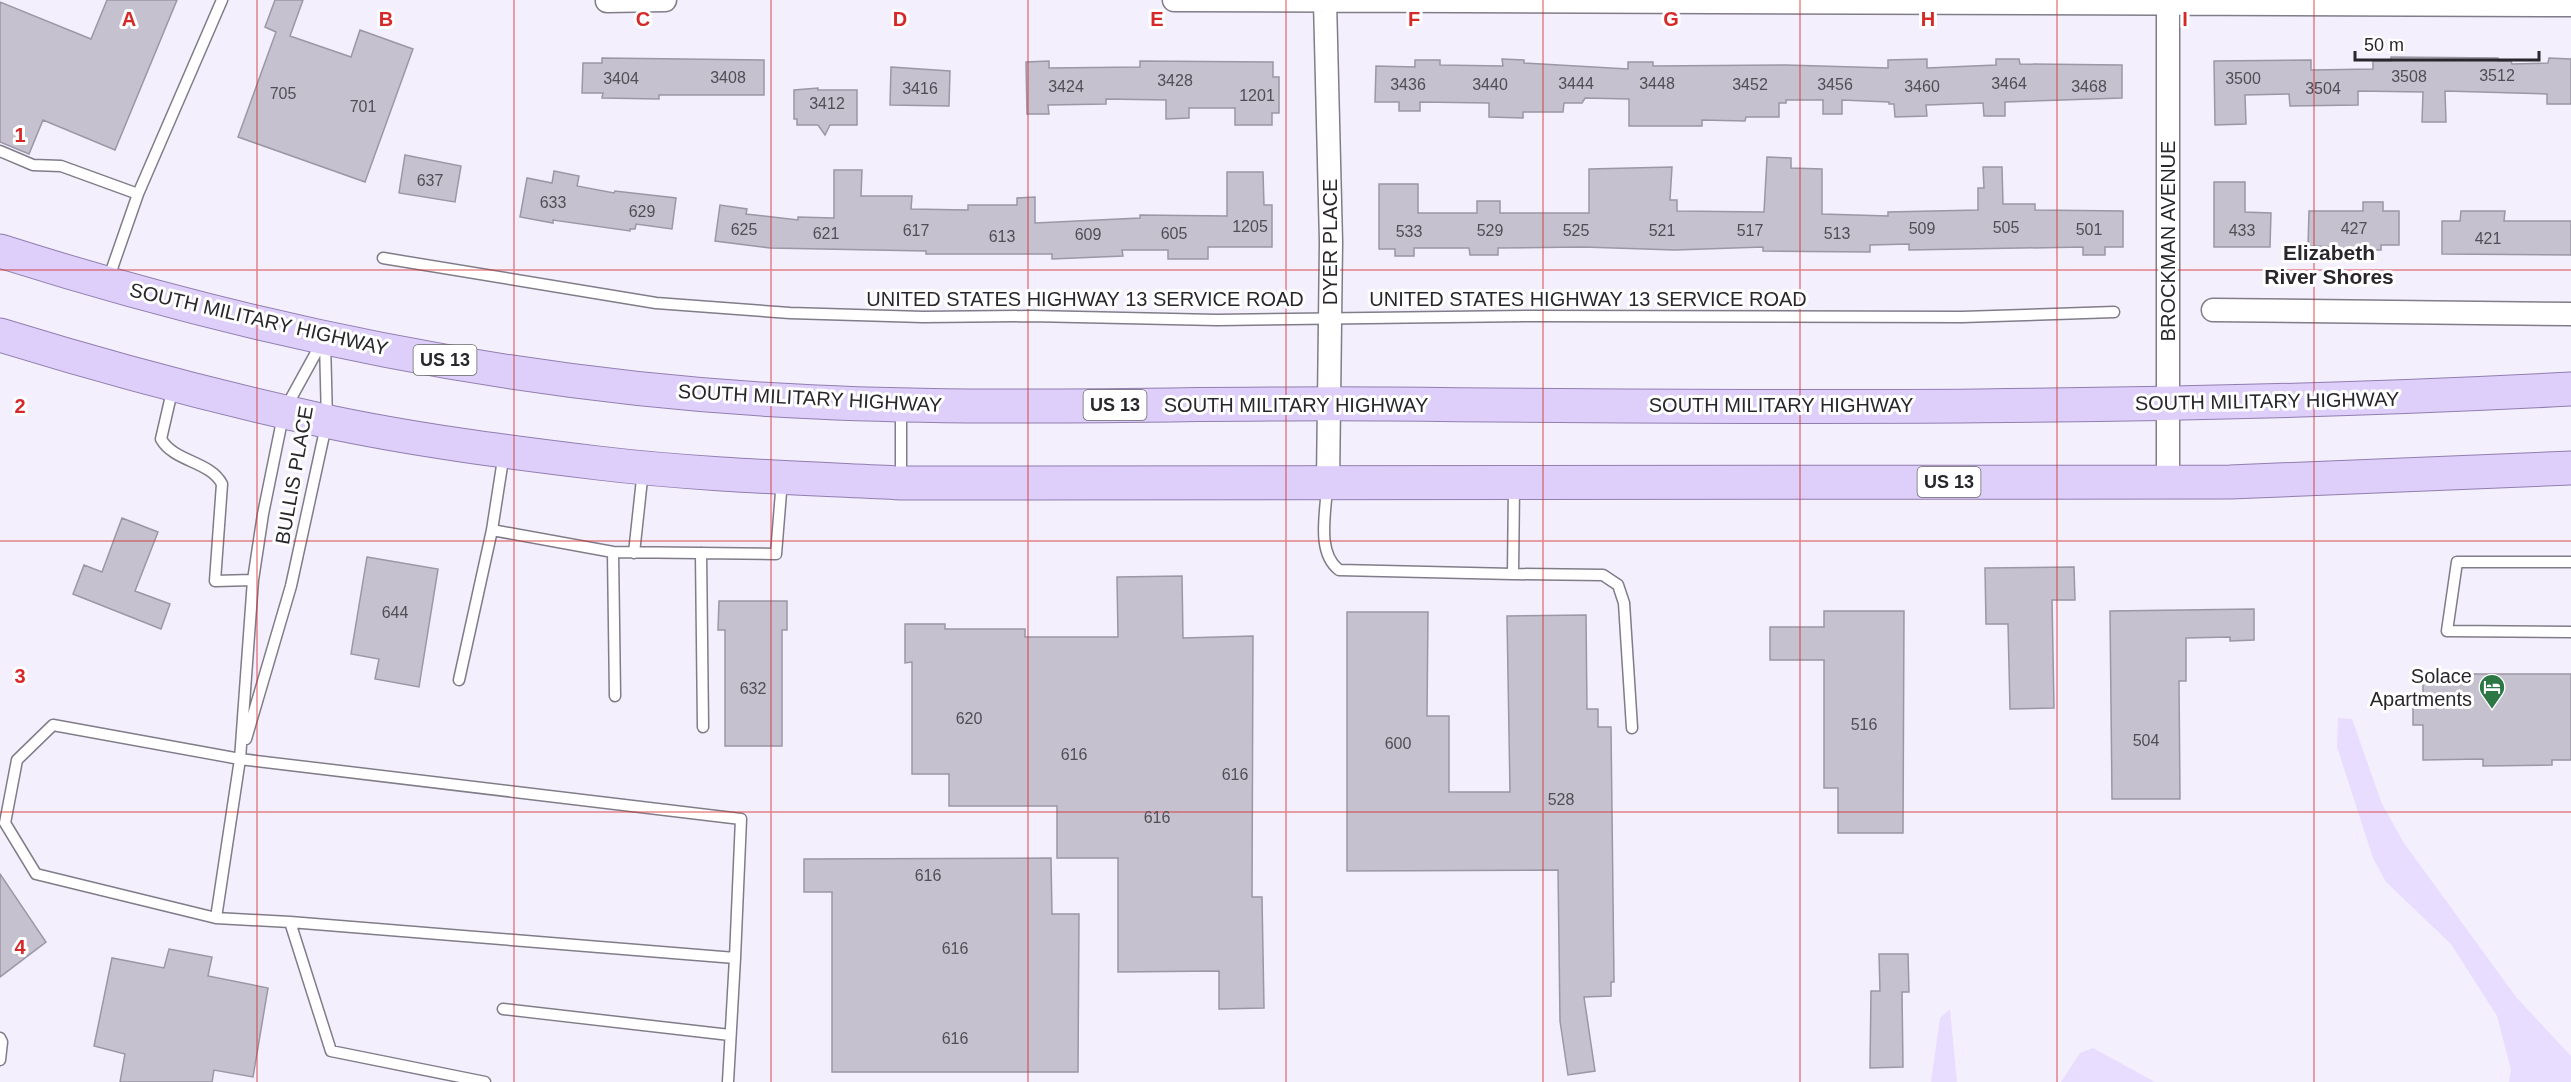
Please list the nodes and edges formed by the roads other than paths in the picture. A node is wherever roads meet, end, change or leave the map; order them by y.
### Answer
1 (222, 0) edge
2 (664, 0) edge
3 (1174, 0) edge
4 (606, 1) edge
5 (1325, 1) edge
6 (1965, 2) edge
7 (2168, 2) edge
8 (2358, 2) edge
9 (2571, 5) edge
10 (0, 150) edge
11 (138, 194) junction
12 (0, 251) edge
13 (383, 258) dead end
14 (107, 283) junction
15 (2213, 310) dead end
16 (2114, 312) dead end
17 (2571, 314) edge
18 (1330, 319) junction
19 (0, 334) edge
20 (325, 337) junction
21 (174, 384) junction
22 (2571, 389) edge
23 (1328, 403) junction
24 (901, 405) junction
25 (2168, 405) junction
26 (284, 411) junction
27 (327, 421) junction
28 (504, 450) junction
29 (644, 467) junction
30 (2571, 468) edge
31 (782, 477) junction
32 (1514, 482) junction
33 (2168, 482) junction
34 (901, 483) junction
35 (1328, 483) junction
36 (492, 530) junction
37 (613, 552) junction
38 (634, 553) junction
39 (701, 553) junction
40 (2571, 562) edge
41 (1513, 574) junction
42 (252, 580) junction
43 (2571, 632) edge
44 (459, 680) dead end
45 (615, 696) dead end
46 (703, 728) dead end
47 (1632, 728) dead end
48 (240, 759) junction
49 (216, 918) junction
50 (290, 922) junction
51 (735, 958) junction
52 (503, 1009) dead end
53 (730, 1035) junction
54 (0, 1038) edge
55 (0, 1060) edge
56 (485, 1082) edge
57 (728, 1082) edge

1 - 11 lane
2 - 4 street
3 - 5 street
5 - 6 street
5 - 18 street, DYER PLACE
6 - 7 street
7 - 8 street
7 - 25 street, BROCKMAN AVENUE
8 - 9 street
10 - 11 lane
11 - 14 lane
12 - 14 main road, SOUTH MILITARY HIGHWAY / US 13
13 - 18 lane, UNITED STATES HIGHWAY 13 SERVICE ROAD
14 - 20 main road, SOUTH MILITARY HIGHWAY / US 13
15 - 17 street
16 - 18 lane, UNITED STATES HIGHWAY 13 SERVICE ROAD
18 - 23 street, DYER PLACE
19 - 21 main road, US 13
20 - 24 main road, SOUTH MILITARY HIGHWAY / US 13
20 - 26 lane, BULLIS PLACE
20 - 27 lane, BULLIS PLACE
21 - 26 main road, US 13
21 - 42 lane
22 - 25 main road, SOUTH MILITARY HIGHWAY / US 13
23 - 24 main road, SOUTH MILITARY HIGHWAY / US 13
23 - 25 main road, SOUTH MILITARY HIGHWAY / US 13
23 - 35 street, DYER PLACE
24 - 34 lane
25 - 33 street, BROCKMAN AVENUE
26 - 27 main road, US 13
26 - 42 lane, BULLIS PLACE
27 - 28 main road, US 13
27 - 48 lane, BULLIS PLACE
28 - 29 main road, US 13
28 - 36 lane
29 - 31 main road, US 13
29 - 38 lane
30 - 33 main road, US 13
31 - 34 main road, US 13
31 - 39 lane
32 - 33 main road, US 13
32 - 35 main road, US 13
32 - 41 lane
34 - 35 main road, US 13
35 - 41 lane
36 - 37 lane
36 - 44 lane
37 - 38 lane
37 - 45 lane
38 - 39 lane
39 - 46 lane
40 - 43 lane
41 - 47 lane
42 - 48 lane, BULLIS PLACE
48 - 49 lane
48 - 49 lane
48 - 51 lane
49 - 50 lane
50 - 51 lane
50 - 56 lane
51 - 53 lane
52 - 53 lane
53 - 57 lane
54 - 55 lane

